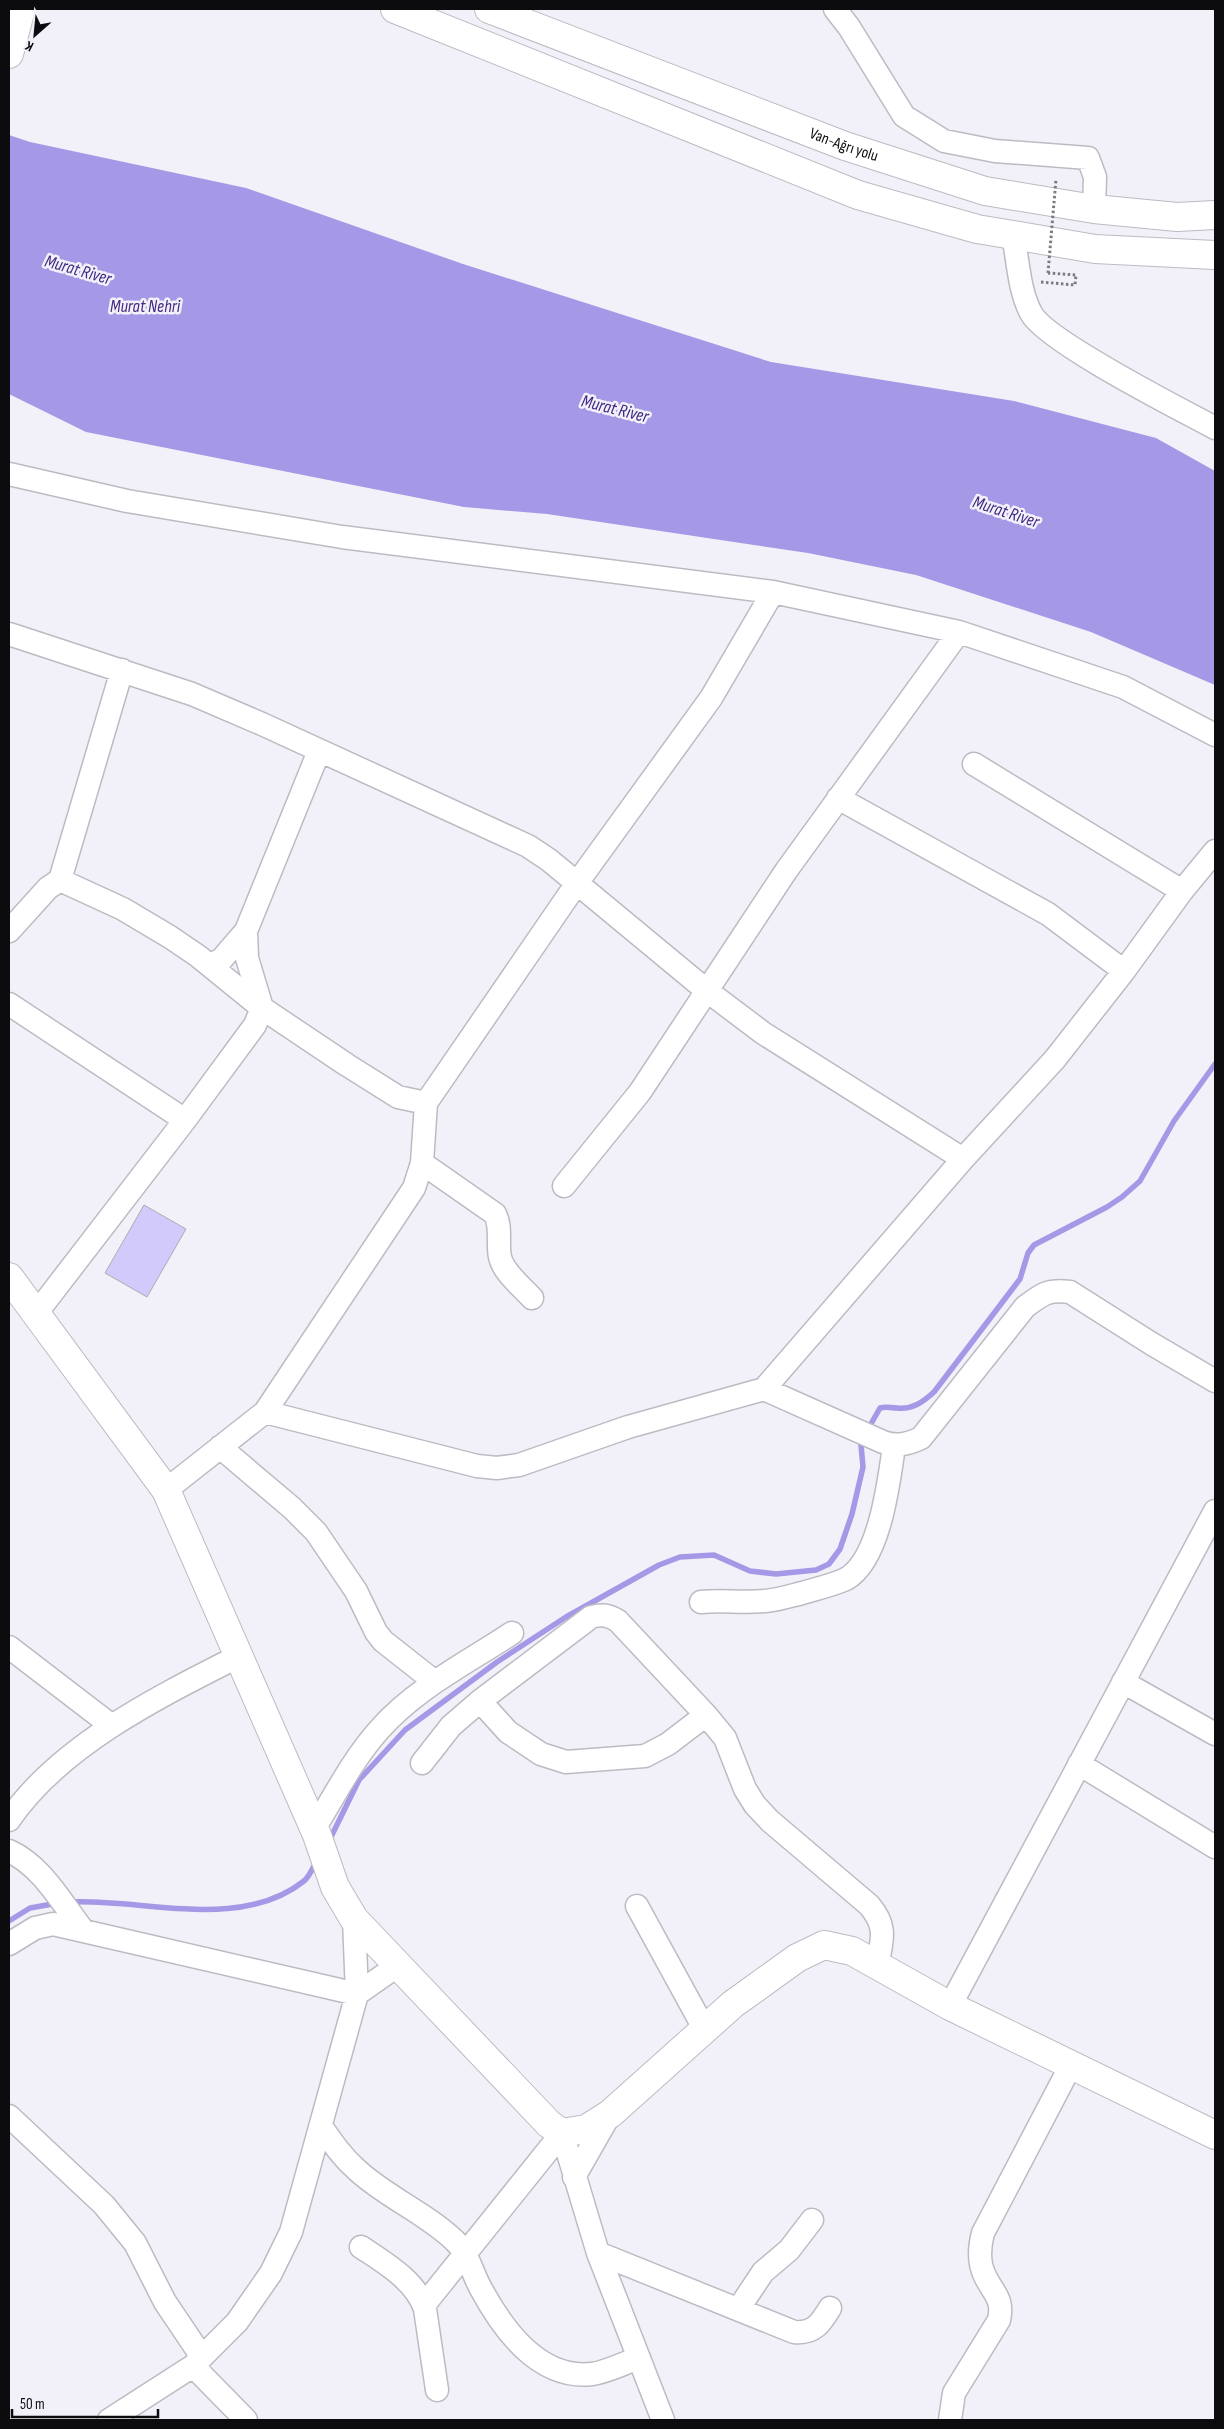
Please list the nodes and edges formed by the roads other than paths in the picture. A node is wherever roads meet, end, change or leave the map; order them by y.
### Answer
1 (20, 9) edge
2 (395, 9) edge
3 (489, 9) edge
4 (835, 9) edge
5 (9, 54) edge
6 (1017, 197) junction
7 (1094, 210) junction
8 (1215, 215) edge
9 (1013, 236) junction
10 (1215, 255) edge
11 (1215, 428) edge
12 (9, 474) edge
13 (773, 592) junction
14 (959, 632) junction
15 (9, 634) edge
16 (122, 670) junction
17 (1215, 735) edge
18 (319, 751) junction
19 (974, 764) dead end
20 (838, 798) junction
21 (1215, 851) edge
22 (60, 880) junction
23 (577, 883) junction
24 (1182, 891) junction
25 (9, 931) edge
26 (246, 931) junction
27 (209, 965) junction
28 (1124, 971) junction
29 (706, 990) junction
30 (9, 1004) edge
31 (262, 1008) junction
32 (426, 1103) junction
33 (185, 1120) junction
34 (963, 1159) junction
35 (422, 1163) junction
36 (564, 1186) dead end
37 (9, 1277) edge
38 (532, 1298) dead end
39 (35, 1315) junction
40 (1215, 1381) edge
41 (764, 1389) junction
42 (264, 1412) junction
43 (889, 1444) junction
44 (220, 1447) junction
45 (166, 1490) junction
46 (1215, 1511) edge
47 (701, 1602) dead end
48 (512, 1633) dead end
49 (9, 1647) edge
50 (239, 1656) junction
51 (435, 1682) junction
52 (1123, 1682) junction
53 (480, 1701) junction
54 (706, 1715) junction
55 (112, 1726) junction
56 (1215, 1734) edge
57 (422, 1763) dead end
58 (1079, 1764) junction
59 (9, 1820) edge
60 (316, 1832) junction
61 (1215, 1847) edge
62 (9, 1851) edge
63 (637, 1906) dead end
64 (354, 1920) junction
65 (77, 1922) junction
66 (9, 1944) edge
67 (397, 1966) junction
68 (877, 1966) junction
69 (357, 1994) junction
70 (950, 2006) junction
71 (705, 2030) junction
72 (1071, 2066) junction
73 (610, 2114) junction
74 (9, 2116) edge
75 (321, 2126) junction
76 (562, 2133) junction
77 (1215, 2135) edge
78 (574, 2177) junction
79 (812, 2220) dead end
80 (361, 2247) dead end
81 (598, 2253) junction
82 (465, 2255) junction
83 (424, 2305) junction
84 (739, 2308) junction
85 (830, 2308) dead end
86 (639, 2358) junction
87 (198, 2361) junction
88 (437, 2390) dead end
89 (109, 2420) edge
90 (246, 2420) edge
91 (663, 2420) edge
92 (950, 2420) edge

1 - 5 main road
2 - 9 main road
3 - 6 main road, Van-Ağrı yolu
4 - 7 street
6 - 7 main road, Van-Ağrı yolu
6 - 9 main road
7 - 8 main road, Van-Ağrı yolu
9 - 10 main road
9 - 11 street
12 - 13 street
13 - 14 street
13 - 23 street
14 - 17 street
14 - 20 street
15 - 16 street
16 - 18 street
16 - 22 street
18 - 23 street
18 - 26 street
19 - 24 street
20 - 28 street
20 - 29 street
21 - 24 street
22 - 25 street
22 - 27 street
23 - 29 street
23 - 32 street
24 - 28 street
26 - 27 street
26 - 31 street
27 - 31 street
28 - 34 street
29 - 34 street
29 - 36 street
30 - 33 street
31 - 32 street
31 - 33 street
32 - 35 street
33 - 39 street
34 - 41 street
35 - 38 street
35 - 42 street
37 - 39 main road
39 - 45 main road
40 - 43 street
41 - 42 street
41 - 43 street
42 - 44 street
43 - 47 street
44 - 45 street
44 - 51 street
45 - 50 main road
46 - 52 street
48 - 51 street
49 - 55 street
50 - 55 street
50 - 60 main road
51 - 60 street
52 - 56 street
52 - 58 street
53 - 54 street
53 - 54 street
53 - 57 street
54 - 68 street
55 - 59 street
58 - 61 street
58 - 70 street
60 - 64 main road
62 - 65 street
63 - 71 street
64 - 67 main road
64 - 69 street
65 - 66 street
65 - 69 street
67 - 69 street
67 - 76 main road
68 - 70 main road
68 - 71 main road
69 - 75 street
70 - 72 main road
71 - 73 main road
72 - 77 main road
72 - 92 street
73 - 76 main road
73 - 78 street
74 - 87 street
75 - 82 street
75 - 87 street
76 - 78 street
76 - 82 street
78 - 81 street
79 - 84 street
80 - 83 street
81 - 84 street
81 - 86 street
82 - 83 street
82 - 86 street
83 - 88 street
84 - 85 street
86 - 91 street
87 - 89 street
87 - 90 street

